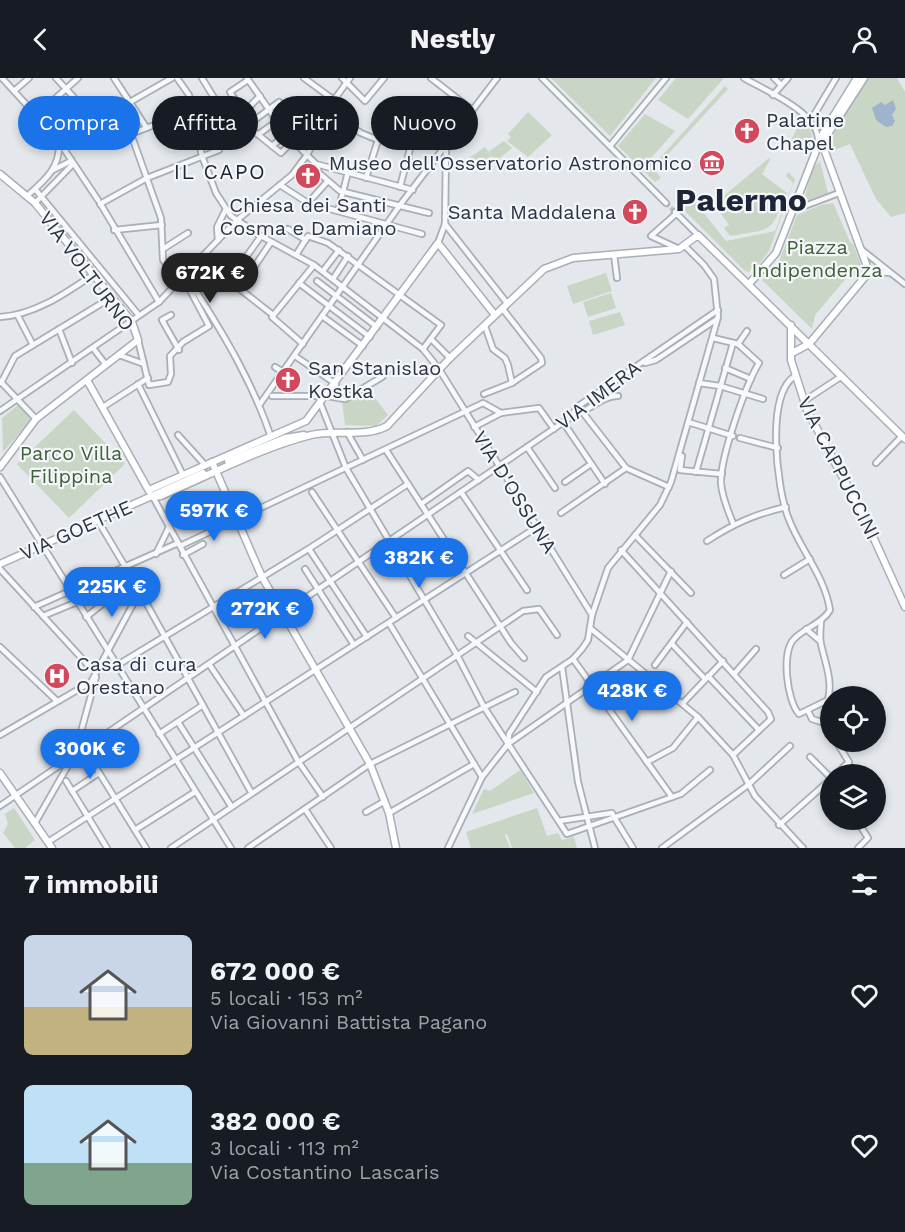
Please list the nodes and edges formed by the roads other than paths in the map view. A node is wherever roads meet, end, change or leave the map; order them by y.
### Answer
1 (2, 78) edge
2 (29, 78) edge
3 (56, 78) edge
4 (78, 78) edge
5 (114, 78) edge
6 (172, 78) edge
7 (177, 78) edge
8 (202, 78) edge
9 (304, 78) edge
10 (384, 78) edge
11 (431, 78) edge
12 (496, 78) edge
13 (542, 78) edge
14 (666, 78) edge
15 (744, 78) edge
16 (774, 78) edge
17 (788, 78) edge
18 (836, 78) edge
19 (857, 78) edge
20 (864, 78) edge
21 (248, 79) edge
22 (346, 79) edge
23 (781, 85) junction
24 (66, 88) junction
25 (14, 91) junction
26 (773, 95) junction
27 (19, 96) edge
28 (57, 96) edge
29 (73, 96) edge
30 (126, 96) edge
31 (140, 96) edge
32 (189, 96) edge
33 (213, 96) edge
34 (233, 96) edge
35 (260, 96) joint
36 (328, 96) edge
37 (335, 96) edge
38 (454, 96) edge
39 (478, 102) edge
40 (269, 109) joint
41 (258, 117) edge
42 (140, 118) edge
43 (810, 120) junction
44 (152, 125) edge
45 (270, 126) edge
46 (146, 127) junction
47 (140, 130) edge
48 (259, 134) joint
49 (270, 144) edge
50 (817, 145) junction
51 (610, 146) junction
52 (58, 150) edge
53 (64, 150) edge
54 (137, 150) edge
55 (201, 150) edge
56 (219, 150) dead end
57 (302, 150) edge
58 (309, 150) edge
59 (372, 150) edge
60 (410, 150) edge
61 (442, 150) edge
62 (446, 150) edge
63 (307, 155) junction
64 (202, 156) junction
65 (813, 157) junction
66 (825, 158) junction
67 (407, 161) junction
68 (72, 163) junction
69 (316, 164) junction
70 (429, 168) junction
71 (53, 170) junction
72 (348, 172) junction
73 (0, 174) edge
74 (366, 177) junction
75 (147, 178) junction
76 (327, 182) junction
77 (280, 185) junction
78 (400, 187) junction
79 (35, 189) junction
80 (413, 190) junction
81 (343, 192) junction
82 (839, 193) junction
83 (27, 196) junction
84 (42, 196) junction
85 (99, 202) junction
86 (36, 203) junction
87 (308, 203) junction
88 (666, 203) tunnel mouth
89 (400, 205) junction
90 (794, 205) junction
91 (226, 208) junction
92 (338, 211) junction
93 (429, 213) dead end
94 (236, 221) junction
95 (387, 224) junction
96 (445, 224) junction
97 (162, 225) junction
98 (288, 229) dead end
99 (114, 230) junction
100 (188, 232) dead end
101 (422, 234) dead end
102 (698, 235) junction
103 (261, 236) junction
104 (218, 240) junction
105 (306, 240) junction
106 (271, 242) junction
107 (438, 243) junction
108 (682, 248) junction
109 (163, 249) junction
110 (339, 250) junction
111 (862, 250) junction
112 (614, 254) junction
113 (296, 255) junction
114 (348, 256) junction
115 (358, 263) junction
116 (314, 265) junction
117 (323, 271) junction
118 (94, 274) junction
119 (892, 274) junction
120 (867, 276) junction
121 (617, 278) dead end
122 (181, 279) junction
123 (333, 279) junction
124 (230, 281) dead end
125 (317, 281) dead end
126 (299, 283) junction
127 (749, 284) junction
128 (905, 284) edge
129 (342, 286) junction
130 (192, 293) junction
131 (335, 295) junction
132 (401, 296) junction
133 (112, 297) junction
134 (159, 302) junction
135 (328, 305) junction
136 (505, 305) junction
137 (718, 310) junction
138 (137, 313) dead end
139 (171, 315) dead end
140 (495, 315) junction
141 (18, 316) junction
142 (273, 316) junction
143 (322, 316) junction
144 (0, 317) edge
145 (383, 318) junction
146 (717, 319) junction
147 (132, 322) junction
148 (791, 325) junction
149 (485, 326) junction
150 (377, 327) junction
151 (59, 329) junction
152 (747, 331) dead end
153 (370, 337) junction
154 (713, 338) junction
155 (431, 339) junction
156 (138, 340) junction
157 (735, 344) junction
158 (809, 344) junction
159 (33, 345) junction
160 (303, 345) junction
161 (363, 346) junction
162 (93, 348) junction
163 (423, 349) junction
164 (179, 350) junction
165 (792, 353) junction
166 (119, 355) junction
167 (295, 356) junction
168 (450, 358) junction
169 (72, 363) junction
170 (144, 364) junction
171 (106, 365) junction
172 (637, 366) junction
173 (275, 367) dead end
174 (390, 368) dead end
175 (725, 368) junction
176 (439, 369) junction
177 (283, 372) junction
178 (795, 376) junction
179 (842, 376) junction
180 (148, 378) junction
181 (751, 379) junction
182 (87, 380) junction
183 (1, 382) edge
184 (512, 383) junction
185 (699, 383) junction
186 (138, 384) junction
187 (336, 384) junction
188 (720, 386) junction
189 (745, 393) junction
190 (484, 394) dead end
191 (272, 396) dead end
192 (327, 396) junction
193 (618, 396) dead end
194 (763, 399) dead end
195 (18, 401) junction
196 (804, 401) junction
197 (260, 404) junction
198 (321, 405) junction
199 (103, 407) junction
200 (0, 411) edge
201 (465, 411) junction
202 (501, 413) junction
203 (584, 414) junction
204 (571, 417) junction
205 (36, 419) junction
206 (688, 422) junction
207 (563, 423) junction
208 (474, 427) junction
209 (707, 428) junction
210 (554, 429) junction
211 (332, 432) junction
212 (346, 432) junction
213 (178, 435) dead end
214 (312, 435) junction
215 (164, 436) junction
216 (171, 436) dead end
217 (732, 436) junction
218 (272, 437) junction
219 (740, 438) dead end
220 (904, 438) edge
221 (526, 447) junction
222 (778, 448) junction
223 (386, 450) junction
224 (679, 456) junction
225 (363, 460) junction
226 (215, 461) junction
227 (228, 461) tunnel mouth
228 (591, 464) junction
229 (876, 464) dead end
230 (499, 466) junction
231 (0, 467) edge
232 (346, 468) junction
233 (626, 468) junction
234 (204, 469) junction
235 (220, 472) junction
236 (696, 472) junction
237 (722, 474) junction
238 (183, 475) junction
239 (0, 477) edge
240 (479, 480) junction
241 (565, 482) dead end
242 (408, 484) junction
243 (605, 484) junction
244 (669, 487) junction
245 (555, 488) dead end
246 (149, 490) junction
247 (312, 492) dead end
248 (461, 492) junction
249 (153, 497) junction
250 (421, 504) junction
251 (786, 507) junction
252 (370, 508) junction
253 (561, 513) dead end
254 (428, 515) junction
255 (239, 519) junction
256 (99, 520) junction
257 (733, 523) junction
258 (169, 526) junction
259 (537, 527) junction
260 (337, 530) junction
261 (635, 535) junction
262 (390, 541) junction
263 (707, 541) dead end
264 (203, 544) dead end
265 (42, 545) junction
266 (179, 545) junction
267 (309, 549) junction
268 (501, 550) junction
269 (621, 550) junction
270 (156, 554) junction
271 (183, 555) junction
272 (810, 559) junction
273 (359, 562) junction
274 (0, 564) edge
275 (126, 568) junction
276 (0, 569) edge
277 (305, 570) dead end
278 (671, 571) junction
279 (466, 572) junction
280 (784, 575) dead end
281 (262, 577) junction
282 (130, 582) junction
283 (330, 582) junction
284 (318, 590) junction
285 (527, 590) dead end
286 (71, 592) junction
287 (660, 593) junction
288 (691, 593) dead end
289 (138, 595) junction
290 (424, 599) junction
291 (77, 602) junction
292 (34, 607) junction
293 (905, 607) edge
294 (213, 608) junction
295 (282, 614) junction
296 (592, 615) junction
297 (42, 616) junction
298 (86, 617) junction
299 (396, 618) junction
300 (821, 620) junction
301 (687, 622) junction
302 (389, 623) junction
303 (501, 626) junction
304 (590, 628) junction
305 (806, 629) junction
306 (164, 635) junction
307 (557, 635) dead end
308 (468, 636) dead end
309 (367, 637) junction
310 (820, 641) junction
311 (475, 643) junction
312 (672, 644) junction
313 (354, 645) junction
314 (0, 647) edge
315 (234, 648) junction
316 (756, 649) dead end
317 (107, 651) junction
318 (458, 655) junction
319 (524, 658) dead end
320 (573, 659) junction
321 (628, 660) junction
322 (723, 661) junction
323 (209, 664) junction
324 (655, 665) dead end
325 (116, 666) junction
326 (562, 667) junction
327 (99, 669) junction
328 (314, 670) junction
329 (735, 673) junction
330 (96, 676) junction
331 (707, 677) junction
332 (188, 679) junction
333 (421, 679) junction
334 (593, 686) junction
335 (828, 686) edge
336 (515, 692) dead end
337 (537, 692) junction
338 (57, 701) junction
339 (265, 702) junction
340 (683, 703) junction
341 (820, 704) edge
342 (203, 705) junction
343 (566, 705) junction
344 (484, 707) junction
345 (143, 710) junction
346 (808, 711) junction
347 (244, 716) junction
348 (698, 717) junction
349 (178, 722) junction
350 (820, 722) edge
351 (450, 724) junction
352 (349, 726) junction
353 (759, 730) junction
354 (218, 733) junction
355 (159, 734) junction
356 (0, 735) edge
357 (508, 744) junction
358 (790, 746) dead end
359 (195, 748) junction
360 (85, 750) junction
361 (732, 755) junction
362 (810, 757) dead end
363 (73, 758) junction
364 (175, 760) junction
365 (298, 761) junction
366 (647, 762) junction
367 (370, 764) junction
368 (474, 764) junction
369 (820, 767) edge
370 (710, 770) dead end
371 (99, 773) junction
372 (1, 775) edge
373 (482, 777) junction
374 (66, 781) dead end
375 (748, 785) junction
376 (820, 788) edge
377 (72, 791) junction
378 (195, 792) junction
379 (251, 792) junction
380 (16, 796) junction
381 (323, 797) junction
382 (672, 797) junction
383 (115, 799) junction
384 (385, 801) junction
385 (0, 806) edge
386 (231, 806) junction
387 (305, 809) junction
388 (366, 812) dead end
389 (389, 813) junction
390 (87, 816) junction
391 (614, 817) junction
392 (585, 818) junction
393 (213, 819) junction
394 (559, 821) junction
395 (35, 823) junction
396 (779, 825) junction
397 (589, 828) junction
398 (863, 830) edge
399 (135, 831) junction
400 (48, 842) junction
401 (396, 847) edge
402 (52, 848) edge
403 (107, 848) edge
404 (146, 848) edge
405 (171, 848) edge
406 (231, 848) edge
407 (249, 848) edge
408 (331, 848) edge
409 (388, 848) edge
410 (448, 848) edge
411 (595, 848) edge
412 (633, 848) edge
413 (662, 848) edge
414 (803, 848) edge
415 (858, 848) edge

1 - 25 street
2 - 25 street
3 - 24 street
4 - 24 street
5 - 30 street
6 - 31 street
7 - 32 street
8 - 33 street
9 - 36 street
10 - 22 street
11 - 38 street
12 - 39 street
13 - 51 street
14 - 51 street
15 - 26 street
16 - 23 street
17 - 23 street
18 - 43 street
19 - 50 street
20 - 66 street
21 - 34 street
21 - 35 street
22 - 37 street
23 - 26 street
24 - 28 street
24 - 29 street
25 - 27 street
26 - 43 street
35 - 40 street
40 - 41 street
42 - 46 street
43 - 50 street
44 - 46 street
45 - 48 street
46 - 47 street
48 - 49 street
50 - 65 street
51 - 88 street
52 - 71 street
53 - 68 street
54 - 75 street
55 - 64 street
56 - 64 street
57 - 63 street
58 - 63 street
59 - 74 street
60 - 67 street
61 - 70 street
62 - 96 street
63 - 69 street
63 - 77 street
64 - 75 street
64 - 91 street
65 - 66 street
65 - 90 street
66 - 82 street
67 - 70 street
67 - 78 street
68 - 71 street
68 - 84 street
68 - 85 street
69 - 72 street
69 - 76 street
70 - 80 street
71 - 79 street
72 - 74 street
72 - 81 street
73 - 83 street, VIA VOLTURNO
74 - 78 street
75 - 85 street
75 - 97 street
76 - 81 street
76 - 87 street
77 - 87 street
77 - 94 street
78 - 80 street
79 - 83 street
79 - 84 street, VIA VOLTURNO
80 - 89 street
81 - 89 street
81 - 92 street
82 - 90 street
82 - 111 street
83 - 86 street, VIA VOLTURNO
84 - 86 street
84 - 138 street, VIA VOLTURNO
85 - 99 street
86 - 118 street, VIA VOLTURNO
87 - 92 street
89 - 93 street
89 - 95 street
90 - 127 street
91 - 94 street
91 - 104 street
92 - 95 street
94 - 103 street, VIA D'OSSUNA
94 - 104 street
95 - 101 street
95 - 115 street
96 - 107 street
96 - 136 street
97 - 99 street
97 - 109 street
98 - 105 street
99 - 134 street
100 - 109 street
102 - 108 street
102 - 108 street
102 - 127 street
103 - 106 street, VIA D'OSSUNA
103 - 124 street
104 - 122 street
105 - 110 street
105 - 113 street
106 - 113 street, VIA D'OSSUNA
106 - 142 street
107 - 132 street
107 - 140 street
108 - 112 street
108 - 137 street
109 - 122 street
110 - 114 street
110 - 117 street
111 - 119 street
111 - 120 street
112 - 121 street
112 - 136 street
113 - 116 street, VIA D'OSSUNA
114 - 115 street
114 - 123 street
115 - 129 street
115 - 132 street
116 - 117 street, VIA D'OSSUNA
116 - 126 street
117 - 123 street, VIA D'OSSUNA
118 - 133 street, VIA VOLTURNO
118 - 141 street
119 - 120 street
119 - 128 street
120 - 158 street
122 - 130 street
122 - 134 street
123 - 129 street, VIA D'OSSUNA
125 - 131 street
126 - 135 street
126 - 142 street
127 - 148 street
129 - 131 street
129 - 145 street, VIA D'OSSUNA
130 - 164 street
130 - 197 street
131 - 135 street
131 - 150 street
132 - 145 street
132 - 155 street
133 - 147 street, VIA VOLTURNO
133 - 151 street
134 - 147 street
135 - 143 street
135 - 153 street
136 - 140 street
136 - 184 street
137 - 146 street
137 - 172 street, VIA IMERA
139 - 164 street
140 - 149 street
141 - 144 street
141 - 159 street
142 - 160 street
143 - 160 street
143 - 161 street
145 - 150 street
145 - 163 street, VIA D'OSSUNA
146 - 154 street
146 - 172 street
147 - 156 street, VIA VOLTURNO
147 - 162 street
148 - 158 street
148 - 165 street, VIA CAPPUCCINI
149 - 168 street
149 - 184 street
150 - 153 street
151 - 159 street
151 - 169 street
152 - 157 street
153 - 161 street
154 - 157 street
154 - 185 street
155 - 163 street
155 - 168 street
156 - 166 street
156 - 170 street, VIA VOLTURNO
157 - 175 street
157 - 181 street
158 - 165 street
158 - 179 street
159 - 183 street
160 - 167 street
161 - 187 street
162 - 169 street
162 - 171 street
163 - 176 street, VIA D'OSSUNA
164 - 180 street, VIA VOLTURNO
165 - 178 street, VIA CAPPUCCINI
166 - 170 street
166 - 171 street
167 - 177 street
167 - 187 street
168 - 176 street
169 - 195 street
170 - 180 street, VIA VOLTURNO
171 - 182 street
172 - 204 street, VIA IMERA
173 - 177 street
174 - 192 street
175 - 181 street
175 - 188 street
176 - 201 street, VIA D'OSSUNA
176 - 212 street
177 - 197 street
178 - 196 street, VIA CAPPUCCINI
178 - 222 street
179 - 196 street
179 - 220 street
180 - 186 street
181 - 189 street
182 - 199 street
182 - 205 street
183 - 195 street
184 - 190 street
185 - 188 street
185 - 206 street
186 - 199 street
186 - 215 street
187 - 192 street
188 - 189 street
188 - 209 street
189 - 194 street
189 - 217 street
191 - 192 street
192 - 198 street
193 - 203 street
195 - 200 street
195 - 205 street
196 - 293 street, VIA CAPPUCCINI
197 - 218 street
198 - 211 street
198 - 218 street
199 - 246 street
201 - 202 street
201 - 208 street, VIA D'OSSUNA
201 - 223 street
202 - 208 street
202 - 210 street
203 - 204 street
203 - 233 street
204 - 207 street, VIA IMERA
205 - 231 street
206 - 209 street
206 - 224 street
207 - 210 street, VIA IMERA
207 - 228 street
208 - 230 street, VIA D'OSSUNA
209 - 217 street
209 - 236 street
210 - 221 street, VIA IMERA
211 - 212 street
211 - 214 street
211 - 232 street
212 - 225 street
213 - 234 street
214 - 227 street
214 - 235 street
215 - 216 street
215 - 238 street
217 - 237 street
218 - 226 street
219 - 222 street
220 - 229 street
221 - 230 street, VIA IMERA
221 - 245 street
222 - 251 street
223 - 225 street
223 - 242 street
224 - 236 street
224 - 244 street
225 - 232 street
226 - 234 street
226 - 235 street
228 - 241 street
228 - 243 street
230 - 240 street, VIA IMERA
230 - 259 street, VIA D'OSSUNA
232 - 252 street
232 - 255 street
233 - 243 street
233 - 244 street
234 - 238 street
234 - 249 street
235 - 249 street
235 - 255 street
236 - 237 street
237 - 257 street
238 - 246 street
239 - 265 street
240 - 248 street, VIA IMERA
240 - 250 street
242 - 250 street
242 - 252 street
243 - 253 street
244 - 261 street
246 - 249 street
247 - 260 street
248 - 254 street, VIA IMERA
248 - 268 street
249 - 256 street, VIA GOETHE
249 - 258 street
250 - 254 street
251 - 257 street
251 - 272 street
252 - 260 street
252 - 262 street
254 - 262 street, VIA IMERA
254 - 279 street
255 - 266 street
255 - 281 street
256 - 265 street, VIA GOETHE
256 - 275 street
257 - 263 street
258 - 266 street
258 - 270 street
259 - 268 street
259 - 296 street, VIA D'OSSUNA
260 - 267 street
260 - 273 street
261 - 269 street
261 - 278 street
262 - 273 street, VIA IMERA
262 - 290 street
264 - 271 street
265 - 274 street, VIA GOETHE
265 - 286 street
266 - 270 street
266 - 271 street
267 - 281 street
267 - 283 street
268 - 279 street
268 - 285 street
269 - 287 street
269 - 296 street
270 - 275 street
271 - 294 street
272 - 280 street
272 - 300 street
273 - 283 street, VIA IMERA
273 - 299 street
275 - 282 street
275 - 286 street
276 - 292 street
277 - 284 street
278 - 287 street
278 - 288 street
279 - 290 street
279 - 303 street
281 - 294 street
281 - 295 street
282 - 289 street
282 - 298 street
283 - 284 street, VIA IMERA
283 - 309 street
284 - 295 street, VIA IMERA
284 - 313 street
286 - 291 street
286 - 292 street
287 - 301 street
287 - 321 street
289 - 306 street
289 - 317 street
290 - 299 street
290 - 318 street
291 - 297 street
291 - 298 street
292 - 297 street
294 - 306 street
294 - 315 street
295 - 315 street, VIA IMERA
295 - 328 street
296 - 304 street
297 - 327 street
298 - 317 street
299 - 302 street
300 - 305 street
300 - 310 street
301 - 312 street
301 - 322 street
302 - 309 street
302 - 333 street
303 - 307 street
303 - 311 street
303 - 319 street
304 - 320 street
304 - 321 street
305 - 310 street
305 - 346 street
306 - 325 street
306 - 332 street
308 - 311 street
309 - 313 street
310 - 335 street
311 - 318 street
311 - 337 street
312 - 324 street
312 - 331 street
313 - 328 street
314 - 338 street
315 - 323 street, VIA IMERA
315 - 339 street
316 - 329 street
317 - 325 street
317 - 327 street
318 - 333 street
318 - 344 street
320 - 326 street
320 - 334 street
321 - 334 street
321 - 340 street
322 - 329 street
322 - 331 street
323 - 332 street, VIA IMERA
323 - 347 street
325 - 345 street
326 - 337 street
326 - 343 street
327 - 330 street
328 - 339 street
328 - 352 street
329 - 353 street
330 - 338 street
330 - 363 street
331 - 340 street
331 - 353 street
332 - 342 street
332 - 345 street, VIA IMERA
333 - 351 street
333 - 352 street
334 - 343 street
334 - 366 street
336 - 344 street
337 - 357 street
338 - 356 street
339 - 347 street
339 - 365 street
340 - 348 street
341 - 346 street
342 - 349 street
342 - 354 street
343 - 357 street
343 - 392 street
344 - 351 street
344 - 357 street
345 - 355 street
345 - 360 street, VIA IMERA
346 - 350 street
347 - 354 street
348 - 361 street
348 - 366 street
349 - 355 street
349 - 359 street
351 - 367 street
351 - 368 street
352 - 365 street
352 - 367 street
353 - 361 street
354 - 359 street
354 - 379 street
355 - 364 street
357 - 373 street
357 - 394 street
358 - 375 street
359 - 364 street
359 - 386 street
360 - 363 street, VIA IMERA
360 - 371 street
361 - 375 street
362 - 369 street
363 - 380 street, VIA IMERA
363 - 395 street
364 - 378 street
364 - 383 street
365 - 379 street
365 - 381 street
366 - 382 street
367 - 381 street
367 - 384 street
368 - 373 street
368 - 389 street
370 - 382 street
371 - 377 street
371 - 383 street
372 - 380 street
373 - 410 street
374 - 377 street
375 - 396 street
375 - 413 street
376 - 396 street
377 - 390 street
378 - 393 street
378 - 399 street
379 - 386 street
380 - 385 street, VIA IMERA
380 - 395 street
381 - 387 street
382 - 391 street
383 - 390 street
383 - 399 street
384 - 388 street
384 - 389 street
386 - 393 street
387 - 407 street
387 - 408 street
389 - 401 street
390 - 400 street
390 - 403 street
391 - 392 street
391 - 397 street
391 - 412 street
392 - 394 street
392 - 397 street
393 - 405 street
393 - 406 street
394 - 397 street
395 - 400 street
396 - 414 street
397 - 411 street
398 - 415 street
399 - 404 street
400 - 402 street
401 - 409 street

